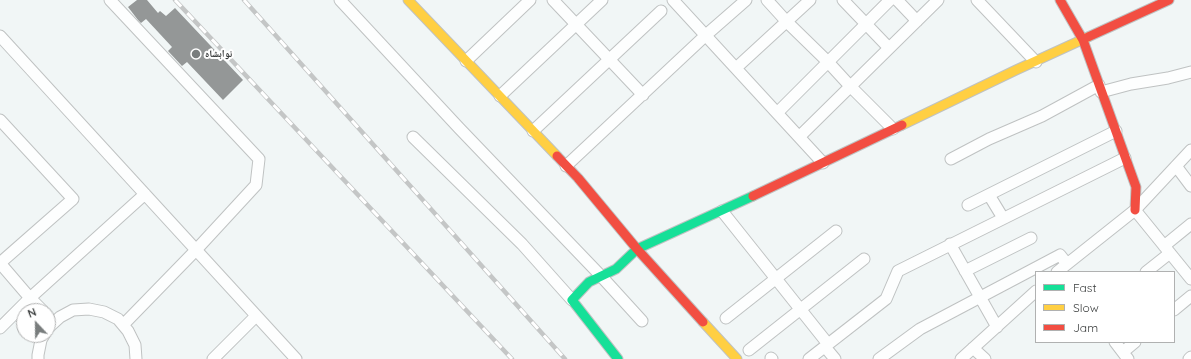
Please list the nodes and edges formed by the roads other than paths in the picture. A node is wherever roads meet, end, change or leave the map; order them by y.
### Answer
1 (110, 0) edge
2 (340, 0) edge
3 (408, 0) edge
4 (530, 0) edge
5 (553, 0) edge
6 (602, 0) edge
7 (673, 0) edge
8 (746, 0) edge
9 (767, 0) edge
10 (810, 0) edge
11 (843, 0) edge
12 (890, 0) edge
13 (897, 0) edge
14 (938, 0) edge
15 (977, 0) edge
16 (1060, 0) edge
17 (1169, 0) edge
18 (660, 11) dead end
19 (917, 21) junction
20 (787, 22) junction
21 (576, 24) junction
22 (866, 24) junction
23 (706, 35) junction
24 (0, 36) edge
25 (1083, 40) junction
26 (889, 48) junction
27 (610, 60) junction
28 (466, 61) junction
29 (828, 62) junction
30 (1036, 62) junction
31 (736, 68) junction
32 (1191, 72) edge
33 (850, 86) junction
34 (1100, 89) junction
35 (643, 95) junction
36 (500, 96) junction
37 (777, 114) junction
38 (0, 120) edge
39 (893, 129) junction
40 (533, 131) junction
41 (1116, 131) junction
42 (413, 137) dead end
43 (799, 137) junction
44 (1191, 150) edge
45 (951, 158) dead end
46 (1125, 158) junction
47 (823, 163) junction
48 (566, 166) junction
49 (1176, 166) junction
50 (1191, 186) edge
51 (145, 194) junction
52 (990, 195) junction
53 (968, 205) dead end
54 (1134, 210) junction
55 (722, 211) junction
56 (1003, 218) junction
57 (1191, 224) edge
58 (836, 231) dead end
59 (1030, 238) dead end
60 (950, 244) junction
61 (637, 249) junction
62 (196, 250) junction
63 (1167, 250) junction
64 (864, 259) dead end
65 (0, 263) edge
66 (1067, 264) junction
67 (965, 271) junction
68 (1059, 271) edge
69 (1147, 271) edge
70 (601, 276) junction
71 (776, 278) junction
72 (1191, 279) edge
73 (1035, 292) edge
74 (1191, 296) edge
75 (980, 297) junction
76 (30, 298) junction
77 (572, 300) junction
78 (35, 303) edge
79 (1175, 309) edge
80 (801, 310) junction
81 (256, 316) junction
82 (726, 318) dead end
83 (56, 319) edge
84 (642, 321) dead end
85 (123, 325) junction
86 (996, 327) junction
87 (0, 328) edge
88 (40, 343) edge
89 (1116, 343) edge
90 (1134, 343) edge
91 (827, 346) junction
92 (973, 348) junction
93 (749, 350) dead end
94 (1126, 355) edge
95 (38, 359) edge
96 (136, 359) edge
97 (212, 359) edge
98 (296, 359) edge
99 (618, 359) edge
100 (737, 359) edge
101 (809, 359) edge
102 (835, 359) edge
103 (880, 359) edge
104 (961, 359) edge
105 (985, 359) edge

1 - 62 street
2 - 70 street
3 - 28 street
4 - 28 street
5 - 21 street
6 - 21 street
7 - 23 street
8 - 23 street
9 - 20 street
10 - 20 street
11 - 22 street
12 - 22 street
13 - 19 street
14 - 19 street
15 - 30 street
16 - 25 street
17 - 25 street
18 - 27 street
19 - 26 street
20 - 29 street
20 - 31 street
21 - 27 street
21 - 36 street
22 - 26 street
22 - 29 street
23 - 31 street
23 - 35 street
24 - 51 street
25 - 30 street
25 - 34 street
26 - 33 street
27 - 35 street
27 - 40 street
28 - 36 street
29 - 33 street
29 - 37 street
30 - 39 street
31 - 37 street
32 - 34 street
33 - 39 street
33 - 43 street
34 - 41 street
34 - 45 street
35 - 48 street
36 - 40 street
37 - 43 street
38 - 65 street
39 - 47 street
40 - 48 street
41 - 46 street
41 - 52 street
42 - 77 street
43 - 47 street
44 - 49 street
46 - 54 street
46 - 56 street
47 - 55 street
48 - 61 street
49 - 50 street
49 - 54 street
51 - 62 street
51 - 76 street
52 - 53 street
52 - 56 street
54 - 63 street
54 - 66 street
55 - 61 street
55 - 71 street
56 - 60 street
57 - 63 street
58 - 71 street
59 - 67 street
60 - 67 street
60 - 91 street
61 - 70 street
61 - 100 street
62 - 81 street
62 - 85 street
63 - 69 street
63 - 72 street
64 - 80 street
65 - 76 street
66 - 68 street
66 - 75 street
67 - 75 street
70 - 77 street
70 - 84 street
71 - 80 street
71 - 82 street
73 - 86 street
74 - 79 street
75 - 86 street
75 - 103 street
76 - 78 street
76 - 87 street
77 - 99 street
80 - 91 street
80 - 93 street
81 - 97 street
81 - 98 street
83 - 85 street
85 - 96 street
86 - 92 street
88 - 95 street
89 - 94 street
90 - 94 street
91 - 101 street
91 - 102 street
92 - 104 street
92 - 105 street

